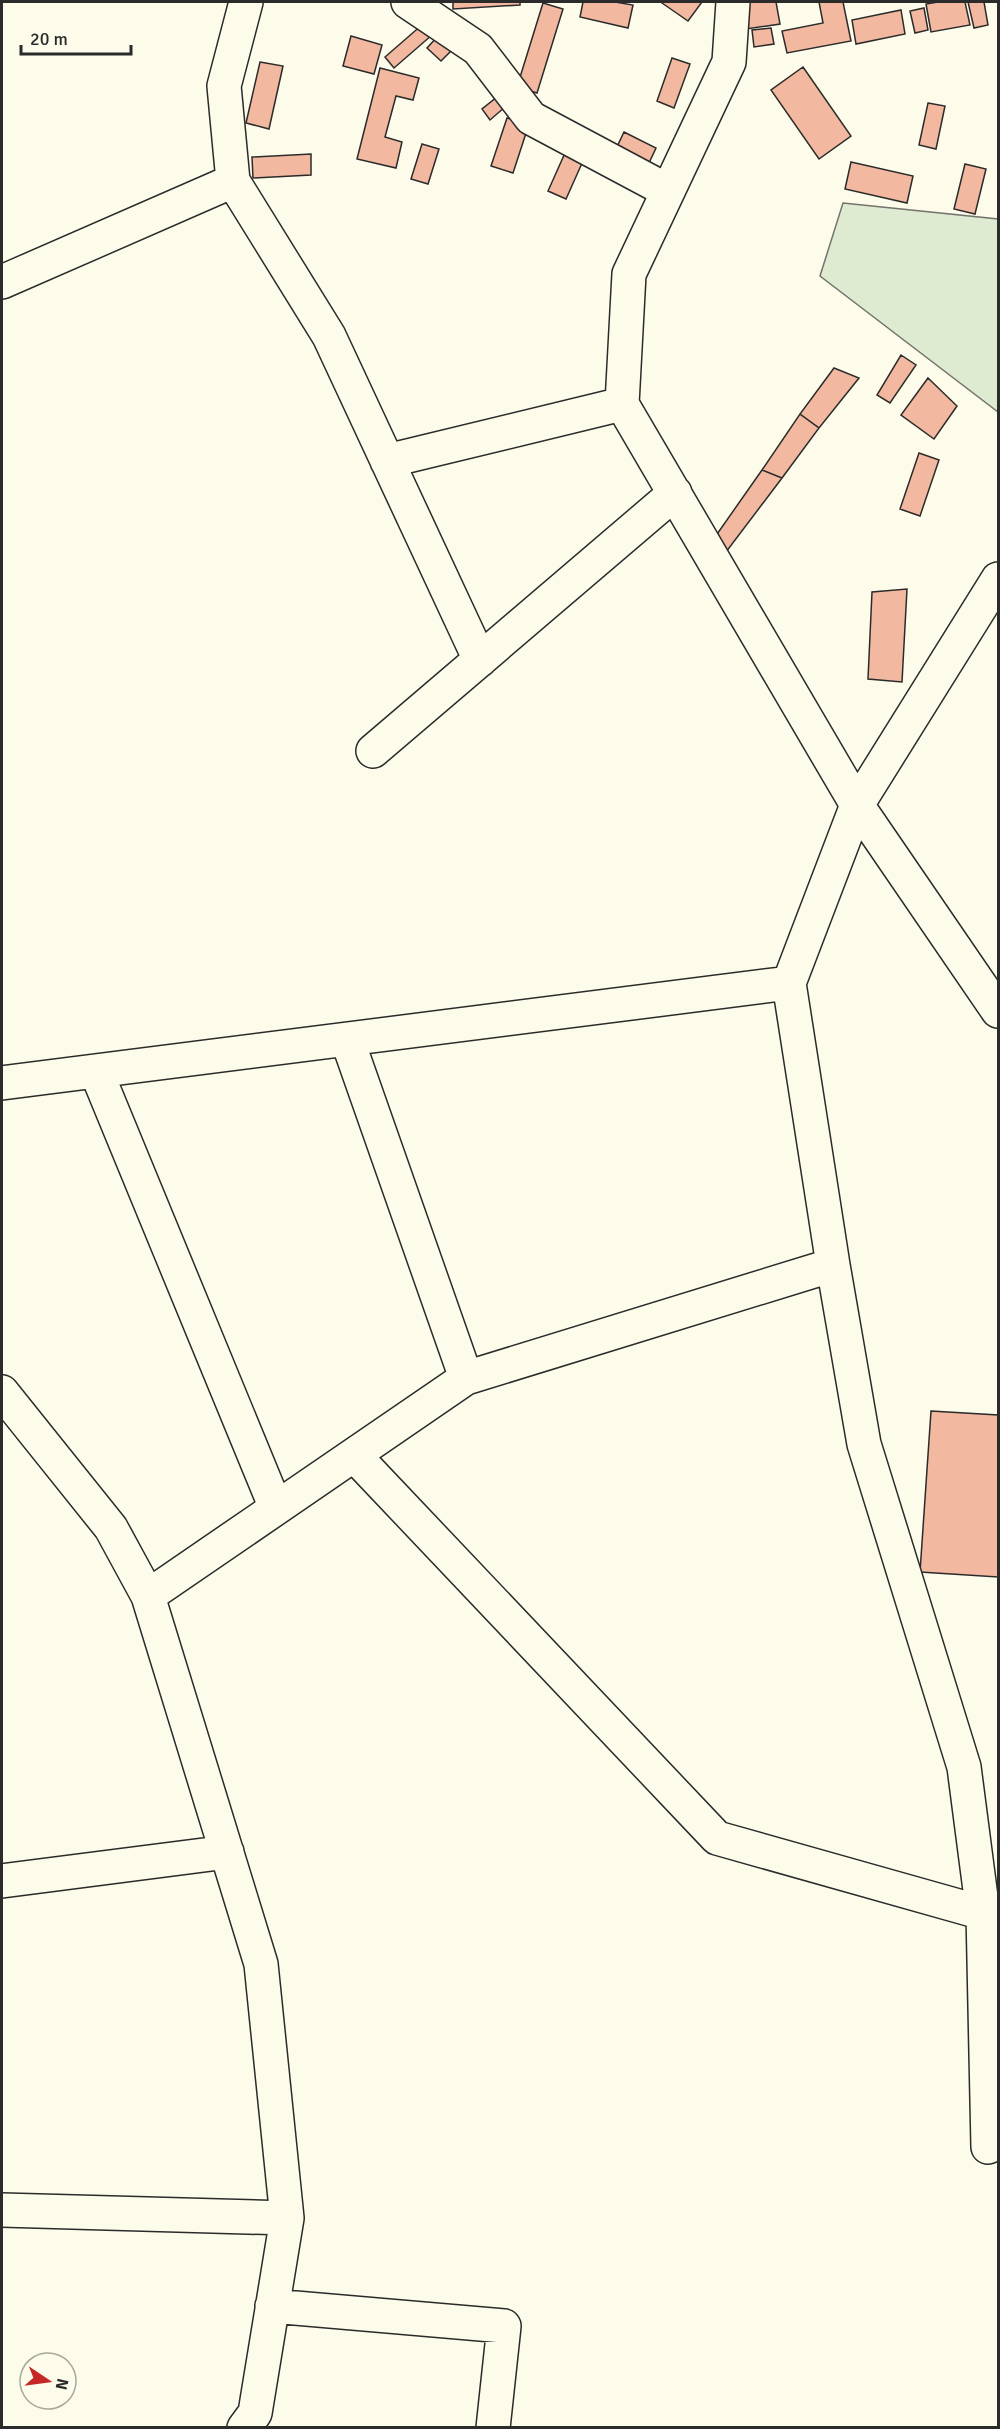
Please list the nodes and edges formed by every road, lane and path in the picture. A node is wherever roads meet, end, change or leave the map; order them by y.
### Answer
1 (246, 2) edge
2 (408, 2) edge
3 (733, 2) edge
4 (233, 181) junction
5 (668, 191) junction
6 (2, 282) edge
7 (622, 404) junction
8 (387, 460) junction
9 (675, 493) junction
10 (999, 579) edge
11 (480, 660) junction
12 (373, 751) dead end
13 (858, 805) junction
14 (789, 983) junction
15 (999, 1011) edge
16 (347, 1039) junction
17 (96, 1071) junction
18 (2, 1083) edge
19 (833, 1265) junction
20 (466, 1378) junction
21 (2, 1392) edge
22 (354, 1455) junction
23 (276, 1508) junction
24 (148, 1596) junction
25 (227, 1852) junction
26 (2, 1881) edge
27 (983, 1912) junction
28 (988, 2147) dead end
29 (2, 2210) edge
30 (287, 2218) junction
31 (273, 2306) junction
32 (244, 2427) edge
33 (493, 2427) edge

1 - 4 street
2 - 5 street
3 - 5 street
4 - 6 street
4 - 8 street
5 - 7 street
7 - 8 street
7 - 9 street
8 - 11 street
9 - 11 street
9 - 13 street
10 - 13 street
11 - 12 street
13 - 14 street
13 - 15 street
14 - 16 street
14 - 19 street
16 - 17 street
16 - 20 street
17 - 18 street
17 - 23 street
19 - 20 street
19 - 27 street
20 - 22 street
21 - 24 street
22 - 23 street
22 - 27 street
23 - 24 street
24 - 25 street
25 - 26 street
25 - 30 street
27 - 28 street
29 - 30 street
30 - 31 street
31 - 32 street
31 - 33 street

